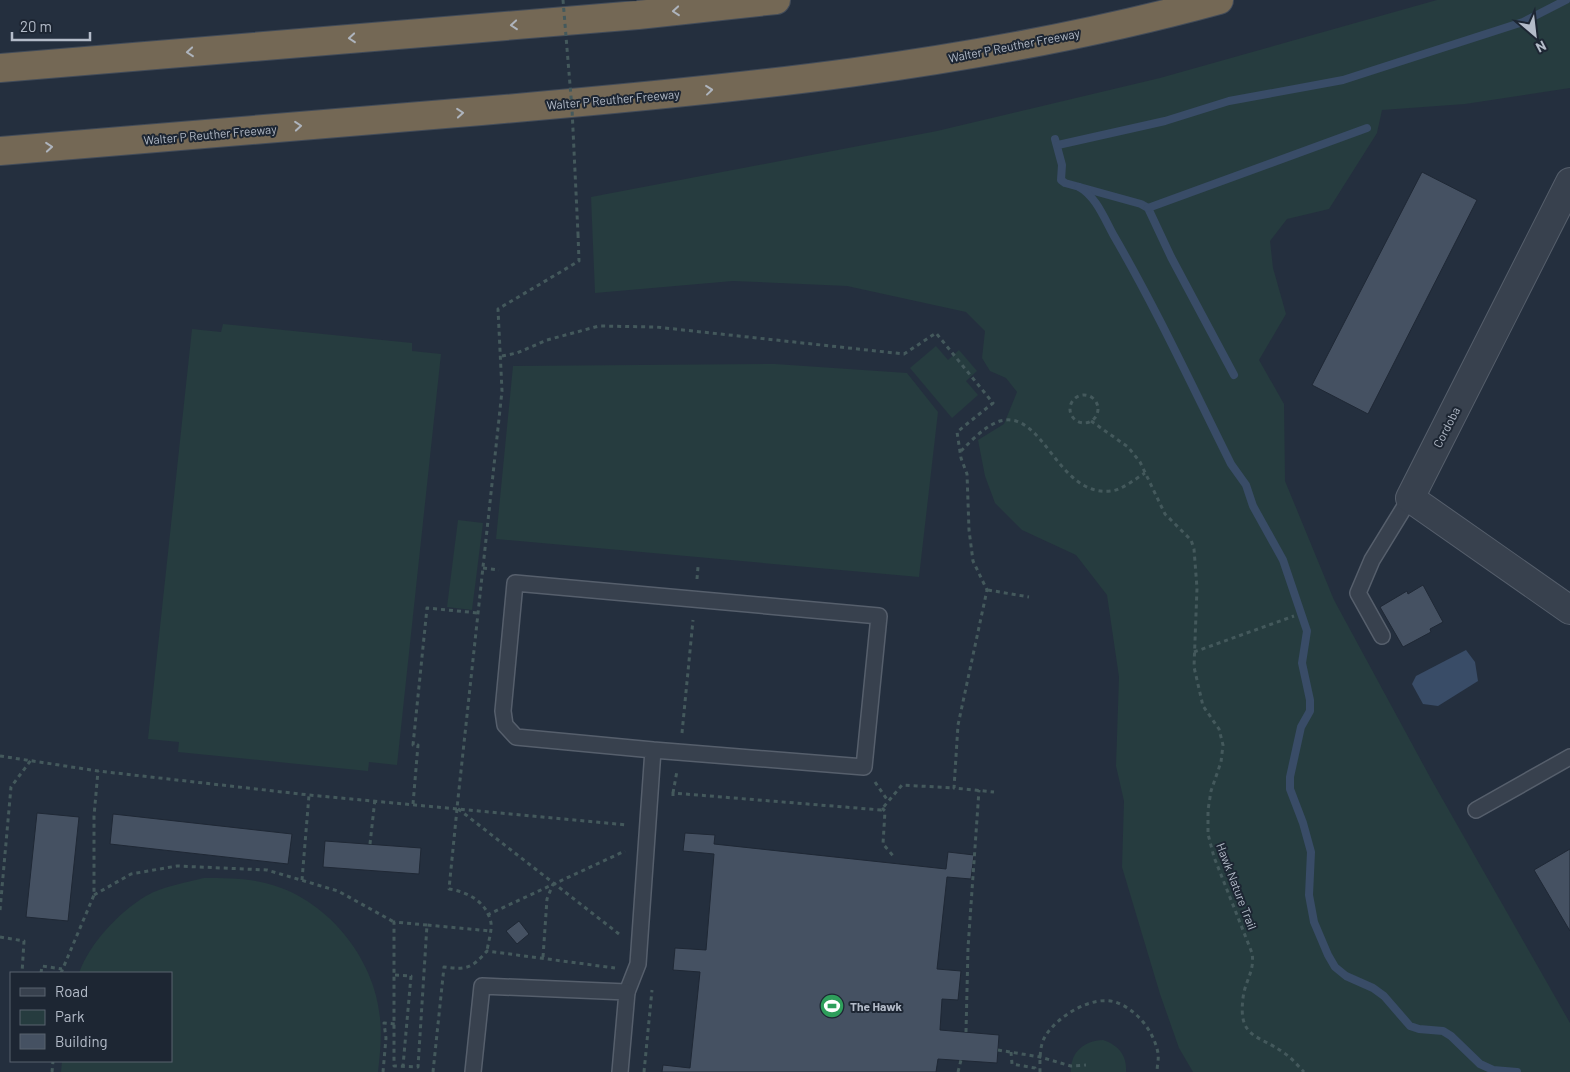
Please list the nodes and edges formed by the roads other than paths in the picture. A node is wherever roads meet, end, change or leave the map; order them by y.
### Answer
1 (776, 0) edge
2 (1220, 0) edge
3 (0, 68) edge
4 (0, 152) edge
5 (1570, 182) edge
6 (1410, 498) junction
7 (1570, 610) edge
8 (1382, 636) dead end
9 (653, 750) junction
10 (1570, 757) edge
11 (1476, 810) dead end
12 (627, 992) junction
13 (473, 1072) edge
14 (620, 1072) edge

1 -> 3 highway
4 -> 2 highway, Walter P Reuther Freeway
5 - 6 street, Cordoba
6 - 7 street
6 - 8 lane
9 - 9 lane
9 - 12 lane
10 - 11 lane
12 - 13 lane
12 - 14 lane

